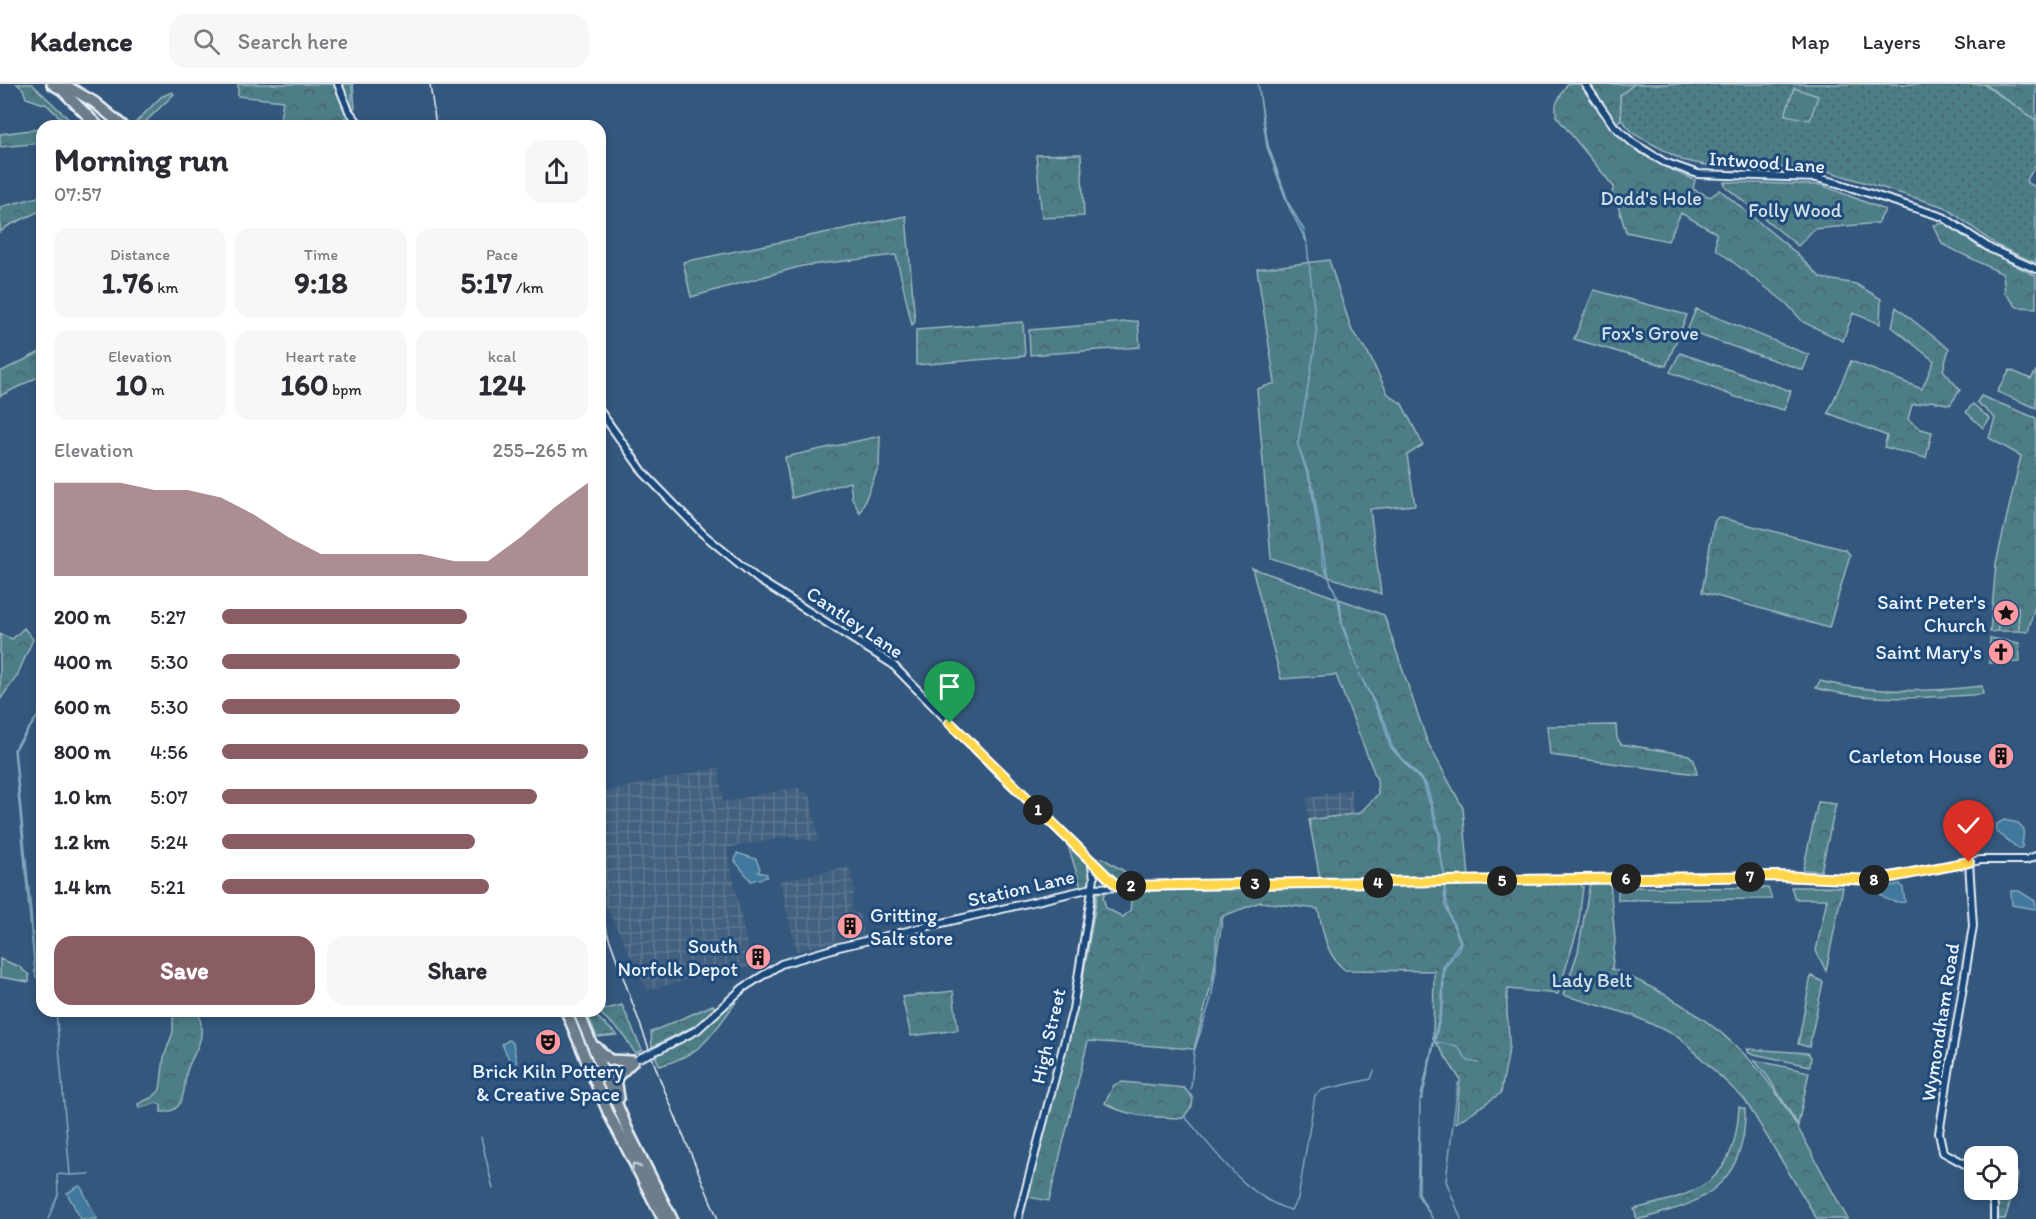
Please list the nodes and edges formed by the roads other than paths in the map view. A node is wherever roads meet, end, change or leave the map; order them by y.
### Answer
1 (52, 84) edge
2 (63, 84) edge
3 (338, 84) edge
4 (1585, 84) edge
5 (92, 120) edge
6 (116, 120) edge
7 (355, 120) edge
8 (2036, 269) edge
9 (606, 419) edge
10 (2036, 856) edge
11 (1969, 862) junction
12 (1092, 864) junction
13 (1117, 886) junction
14 (1092, 888) junction
15 (568, 1017) edge
16 (580, 1017) edge
17 (582, 1023) junction
18 (636, 1059) junction
19 (629, 1133) junction
20 (1964, 1163) edge
21 (1992, 1200) edge
22 (663, 1219) edge
23 (672, 1219) edge
24 (1018, 1219) edge
25 (1994, 1219) edge

1 - 5 highway
2 - 6 highway
3 - 7 street
4 - 8 street, Intwood Lane
9 - 12 street, Cantley Lane
10 - 11 street, Station Lane
11 - 13 street, Station Lane
11 - 20 street, Wymondham Road
12 - 13 street, Cantley Lane
12 - 14 street
13 - 14 street, Station Lane
14 - 18 street, Station Lane, bridge
14 - 24 street, High Street
22 -> 15 highway
16 - 17 highway
17 - 18 highway
17 - 19 highway
18 - 19 highway
19 - 23 highway
21 - 25 street

